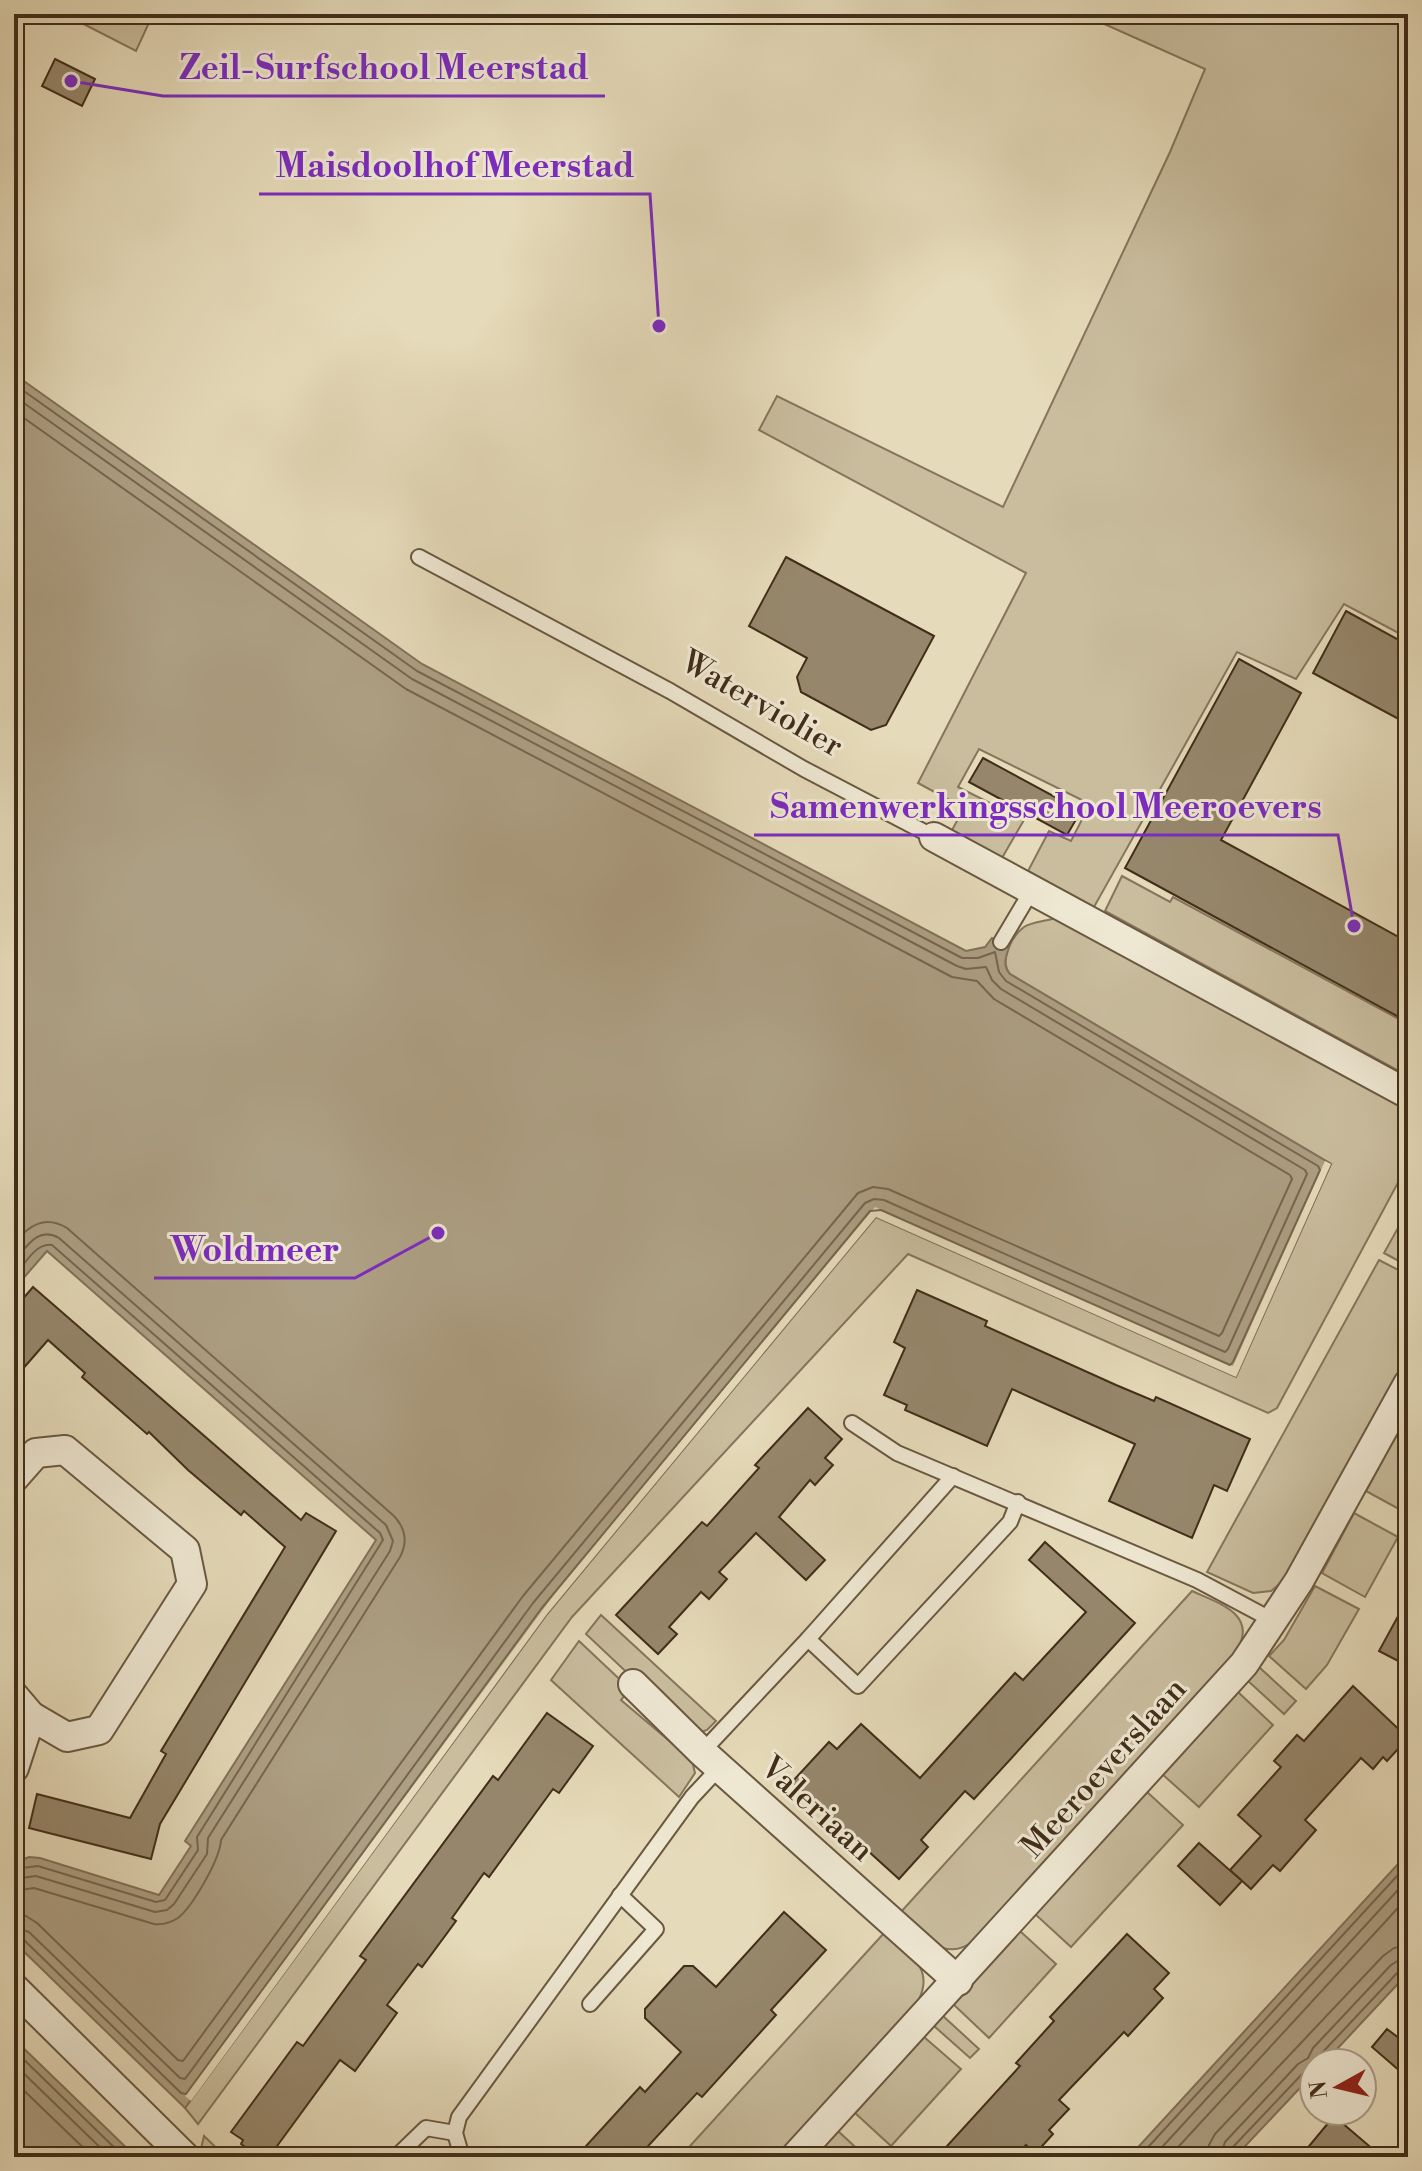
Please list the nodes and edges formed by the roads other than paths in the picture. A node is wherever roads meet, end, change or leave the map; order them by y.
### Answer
1 (419, 557) dead end
2 (934, 837) joint
3 (1032, 890) junction
4 (1001, 942) dead end
5 (1408, 1094) edge
6 (1408, 1384) edge
7 (852, 1423) dead end
8 (953, 1476) junction
9 (14, 1478) edge
10 (1018, 1502) junction
11 (1274, 1621) junction
12 (808, 1639) junction
13 (633, 1684) dead end
14 (22, 1706) edge
15 (711, 1760) junction
16 (14, 1768) edge
17 (620, 1895) junction
18 (958, 1981) junction
19 (14, 1988) edge
20 (590, 2004) dead end
21 (455, 2133) junction
22 (185, 2157) edge
23 (396, 2157) edge
24 (462, 2157) edge
25 (795, 2157) edge

1 - 2 lane, Waterviolier
2 - 3 street, Waterviolier
3 - 4 lane
3 - 5 street, Waterviolier
6 - 11 street, Meeroeverslaan
7 - 8 lane
8 - 10 lane
8 - 12 lane
9 - 14 street
10 - 11 lane
10 - 12 lane
11 - 18 street, Meeroeverslaan
12 - 15 lane
13 - 15 street, Valeriaan
14 - 16 street
15 - 17 lane
15 - 18 street, Valeriaan
17 - 20 lane
17 - 21 lane
18 - 25 street, Meeroeverslaan
19 - 22 street
21 - 23 lane
21 - 24 lane

